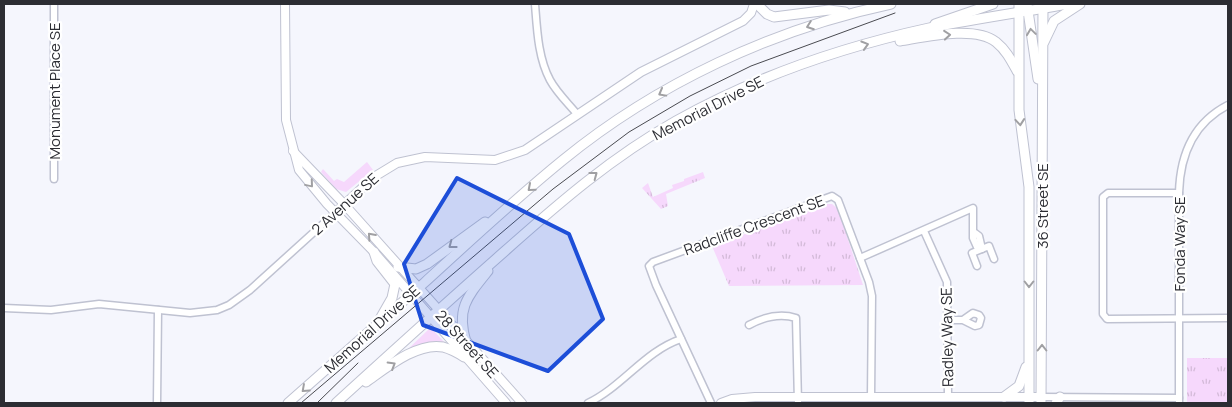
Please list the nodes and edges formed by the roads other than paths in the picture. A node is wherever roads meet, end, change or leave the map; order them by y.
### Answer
1 (54, 4) edge
2 (285, 4) edge
3 (535, 4) edge
4 (755, 4) edge
5 (891, 4) edge
6 (993, 4) edge
7 (1068, 4) edge
8 (1080, 4) edge
9 (1027, 5) edge
10 (1042, 5) edge
11 (1018, 8) edge
12 (851, 12) junction
13 (929, 28) junction
14 (882, 40) junction
15 (1043, 44) junction
16 (1018, 73) junction
17 (1041, 89) junction
18 (1228, 105) edge
19 (577, 114) junction
20 (293, 150) junction
21 (54, 179) dead end
22 (1179, 193) junction
23 (344, 204) junction
24 (335, 213) junction
25 (493, 220) junction
26 (924, 231) junction
27 (981, 248) junction
28 (374, 252) junction
29 (504, 252) junction
30 (860, 258) junction
31 (994, 259) dead end
32 (398, 266) junction
33 (977, 266) dead end
34 (414, 291) junction
35 (4, 308) edge
36 (158, 310) junction
37 (437, 310) junction
38 (430, 317) junction
39 (1180, 318) junction
40 (1228, 318) edge
41 (948, 320) junction
42 (963, 320) dead end
43 (378, 323) junction
44 (749, 325) dead end
45 (681, 339) junction
46 (466, 342) junction
47 (464, 357) junction
48 (1029, 357) junction
49 (350, 390) junction
50 (871, 397) junction
51 (948, 397) junction
52 (1004, 397) junction
53 (798, 400) edge
54 (1029, 400) edge
55 (1041, 400) edge
56 (1058, 400) edge
57 (1103, 401) edge
58 (1179, 401) edge
59 (157, 403) edge
60 (288, 403) edge
61 (336, 403) edge
62 (506, 403) edge
63 (522, 403) edge
64 (588, 403) edge
65 (711, 403) edge
66 (721, 403) edge

1 - 21 street, Monument Place SE
2 - 20 street, 28 Street SE
3 - 19 street
4 - 12 main road
4 - 19 street, 2 Avenue SE
5 - 12 main road, Memorial Drive SE
6 - 13 main road
7 - 10 main road, Memorial Drive SE
8 - 15 main road
9 - 10 main road, Memorial Drive SE
9 - 11 main road, Memorial Drive SE
17 -> 9 main road
10 - 15 main road, 36 Street SE
11 - 13 main road, Memorial Drive SE
11 - 16 main road, 36 Street SE
12 -> 25 main road, Memorial Drive SE
13 - 14 main road, Memorial Drive SE
14 -> 16 main road
29 -> 14 main road, Memorial Drive SE
15 - 17 main road, 36 Street SE
16 -> 48 main road, 36 Street SE
55 -> 17 main road, 36 Street SE
18 - 22 street, Fonda Way SE
19 - 23 street, 2 Avenue SE
20 - 23 street, 28 Street SE
20 -> 24 street, 28 Street SE
22 - 39 street, Fonda Way SE
22 - 39 street
23 - 24 street, 2 Avenue SE
32 -> 23 street, 28 Street SE
24 - 28 street, 28 Street SE
24 - 36 street, 2 Avenue SE
25 -> 32 main road
25 - 34 main road, Memorial Drive SE
26 - 27 street
26 - 30 street
26 - 41 street, Radley Way SE
27 - 31 street
27 - 33 street
28 - 34 street, 28 Street SE
28 - 43 main road
29 - 37 main road, Memorial Drive SE
29 - 46 main road
30 - 45 street, Radcliffe Crescent SE
30 - 50 street, Radcliffe Crescent SE
32 - 34 street, 28 Street SE
34 - 37 street, 28 Street SE
34 - 38 street, 28 Street SE
34 - 43 main road, Memorial Drive SE
35 - 36 street, 2 Avenue SE
36 - 59 street
37 - 38 main road, Memorial Drive SE
37 - 46 street, 28 Street SE
38 - 47 street, 28 Street SE
38 - 49 main road, Memorial Drive SE
39 - 40 street
39 - 58 street, Fonda Way SE
41 - 42 street
41 - 51 street, Radley Way SE
43 -> 60 main road, Memorial Drive SE
44 - 53 street
45 - 64 street
45 - 65 street, Radcliffe Crescent SE
46 - 63 street, 28 Street SE
49 -> 47 main road
47 - 62 street, 28 Street SE
48 - 52 main road
48 - 54 main road, 36 Street SE
49 - 61 main road, Memorial Drive SE
50 - 51 street
50 - 53 street
51 - 52 street
52 - 54 street
53 - 66 street
54 - 55 street
55 - 56 street
56 - 57 street
57 - 58 street

